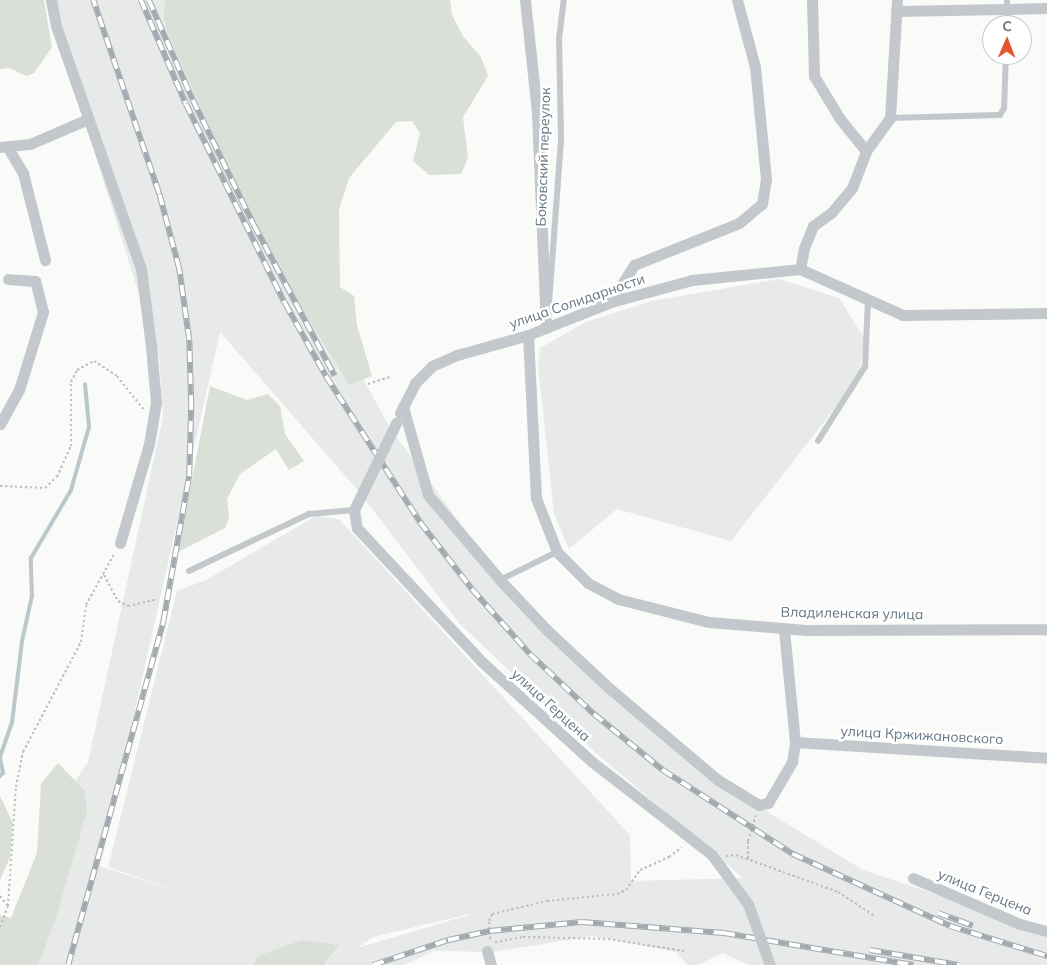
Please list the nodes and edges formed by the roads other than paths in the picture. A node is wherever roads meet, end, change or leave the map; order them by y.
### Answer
1 (51, 0) edge
2 (525, 0) edge
3 (564, 0) edge
4 (737, 0) edge
5 (812, 0) edge
6 (1007, 4) edge
7 (896, 6) edge
8 (1047, 8) edge
9 (1006, 65) edge
10 (890, 118) junction
11 (88, 119) junction
12 (4, 147) edge
13 (866, 151) junction
14 (45, 260) dead end
15 (800, 269) junction
16 (8, 279) dead end
17 (611, 302) junction
18 (868, 302) junction
19 (1047, 313) edge
20 (547, 322) junction
21 (528, 335) junction
22 (403, 407) junction
23 (0, 424) edge
24 (818, 441) dead end
25 (354, 510) junction
26 (120, 542) road end
27 (557, 552) junction
28 (190, 571) dead end
29 (500, 580) junction
30 (1047, 628) edge
31 (784, 629) junction
32 (795, 742) junction
33 (1047, 758) edge
34 (913, 878) dead end
35 (1047, 931) edge
36 (487, 951) dead end
37 (491, 965) edge
38 (770, 965) edge

1 - 11 street
2 - 20 street, Боковский переулок
3 - 20 lane, Боковский переулок
4 - 17 street
5 - 13 street
6 - 7 street
6 - 8 street
7 - 10 street
9 - 10 lane
10 - 13 street
11 - 12 street
11 - 26 street
12 - 14 street
13 - 15 street
15 - 17 street, улица Солидарности
15 - 18 street
16 - 23 street
17 - 20 street, улица Солидарности
18 - 19 street
18 - 24 lane
20 - 21 street, улица Солидарности
21 - 22 street, улица Солидарности
21 - 27 street
22 - 25 street, bridge
22 - 29 street
25 - 28 lane
25 - 38 street, улица Герцена, bridge
27 - 29 lane
27 - 31 street, Владиленская улица
29 - 32 street
30 - 31 street, Владиленская улица
31 - 32 street
32 - 33 street, улица Кржижановского
34 - 35 street, улица Герцена
36 - 37 street

